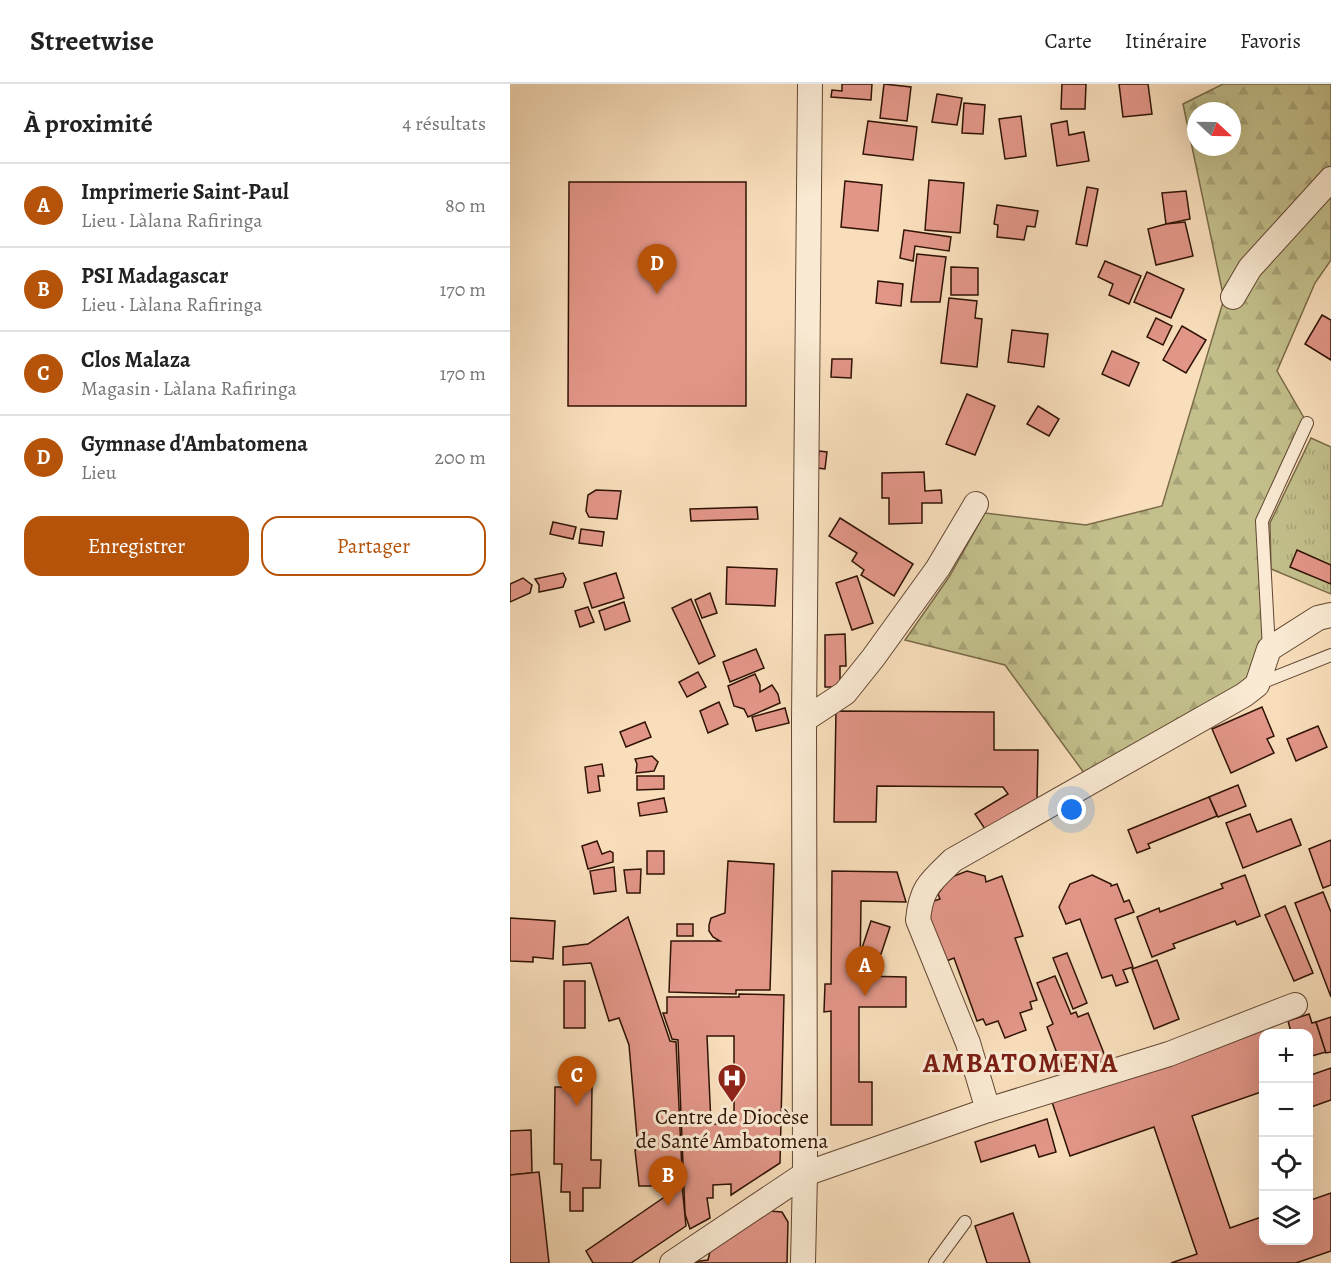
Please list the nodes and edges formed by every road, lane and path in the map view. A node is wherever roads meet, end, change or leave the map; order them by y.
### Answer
1 (810, 84) edge
2 (1331, 178) edge
3 (1233, 297) dead end
4 (1307, 423) dead end
5 (976, 504) dead end
6 (1331, 615) edge
7 (1269, 649) junction
8 (1331, 655) edge
9 (1257, 685) junction
10 (804, 720) junction
11 (1295, 1005) dead end
12 (988, 1110) junction
13 (805, 1174) junction
14 (965, 1222) dead end
15 (672, 1263) edge
16 (803, 1263) edge
17 (935, 1263) edge

1 - 10 street
2 - 3 street
4 - 7 lane
5 - 10 street
6 - 7 street
7 - 9 street
8 - 9 lane
9 - 12 street
10 - 13 street
11 - 12 street
12 - 13 street
13 - 15 street
13 - 16 street
14 - 17 lane

